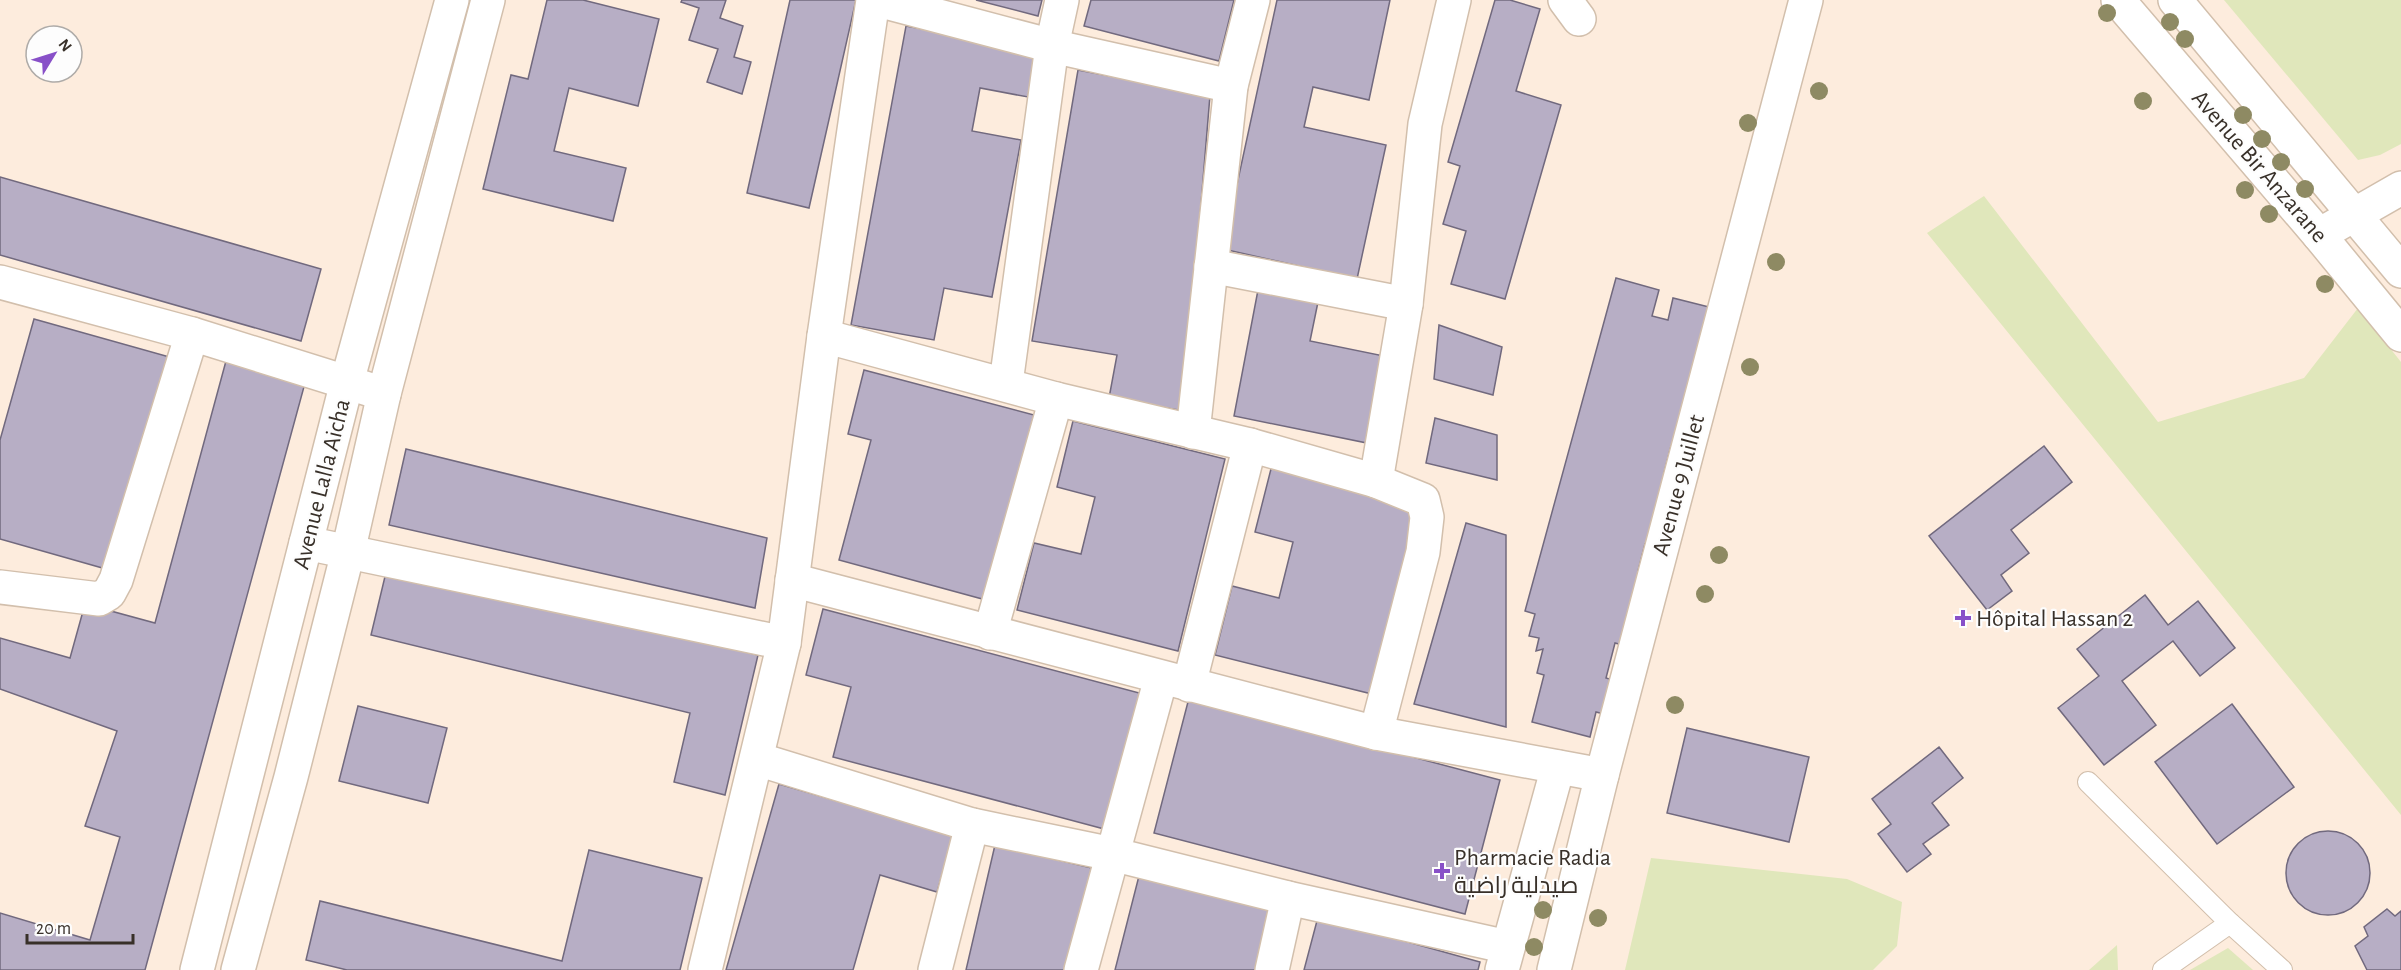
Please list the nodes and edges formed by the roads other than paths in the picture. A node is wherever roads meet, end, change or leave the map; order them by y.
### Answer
1 (452, 0) edge
2 (488, 0) edge
3 (873, 0) edge
4 (878, 0) edge
5 (1062, 0) edge
6 (1253, 0) edge
7 (1454, 0) edge
8 (1806, 0) edge
9 (2118, 0) edge
10 (2175, 0) edge
11 (1052, 46) junction
12 (1231, 86) junction
13 (2401, 188) edge
14 (2354, 213) junction
15 (2319, 235) junction
16 (1211, 266) junction
17 (2401, 271) edge
18 (0, 282) edge
19 (1406, 304) junction
20 (192, 334) junction
21 (2401, 335) edge
22 (824, 336) junction
23 (347, 382) junction
24 (1006, 383) junction
25 (384, 394) junction
26 (1056, 399) junction
27 (1193, 432) junction
28 (1250, 445) junction
29 (1376, 481) junction
30 (306, 543) junction
31 (348, 552) junction
32 (792, 580) junction
33 (0, 587) edge
34 (990, 633) junction
35 (784, 643) junction
36 (1175, 682) junction
37 (1376, 733) junction
38 (757, 759) junction
39 (1558, 767) junction
40 (1602, 775) junction
41 (2088, 782) dead end
42 (972, 825) junction
43 (1112, 854) junction
44 (1288, 898) junction
45 (2230, 923) junction
46 (1505, 959) edge
47 (197, 970) edge
48 (238, 970) edge
49 (705, 970) edge
50 (935, 970) edge
51 (1081, 970) edge
52 (1272, 970) edge
53 (1554, 970) edge
54 (2163, 970) edge
55 (2282, 970) edge

1 - 23 street, Avenue Lalla Aicha
2 - 25 street, Avenue Lalla Aicha
3 - 22 street
4 - 11 street
5 - 11 street
6 - 12 street
7 - 19 street
8 - 40 street, Avenue 9 Juillet
9 - 15 street, Avenue Bir Anzarane
10 - 14 street, Avenue Bir Anzarane
11 - 12 street
11 - 24 street
12 - 16 street
13 - 14 street
14 - 15 street
14 - 17 street, Avenue Bir Anzarane
15 - 21 street, Avenue Bir Anzarane
16 - 19 street
16 - 27 street
18 - 20 street
19 - 29 street
20 - 23 street
20 - 33 street
22 - 24 street
22 - 32 street
23 - 25 street
23 - 30 street, Avenue Lalla Aicha
24 - 26 street
25 - 31 street, Avenue Lalla Aicha
26 - 27 street
26 - 34 street
27 - 28 street
28 - 29 street
28 - 36 street
29 - 37 street
30 - 31 street
30 - 47 street, Avenue Lalla Aicha
31 - 35 street
31 - 48 street, Avenue Lalla Aicha
32 - 34 street
32 - 35 street
34 - 36 street
35 - 38 street
36 - 37 street
36 - 43 street
37 - 39 street
38 - 42 street
38 - 49 street
39 - 40 street
39 - 46 street
40 - 53 street, Avenue 9 Juillet
41 - 45 lane
42 - 43 street
42 - 50 street
43 - 44 street
43 - 51 street
44 - 46 street
44 - 52 street
45 - 54 lane
45 - 55 lane

